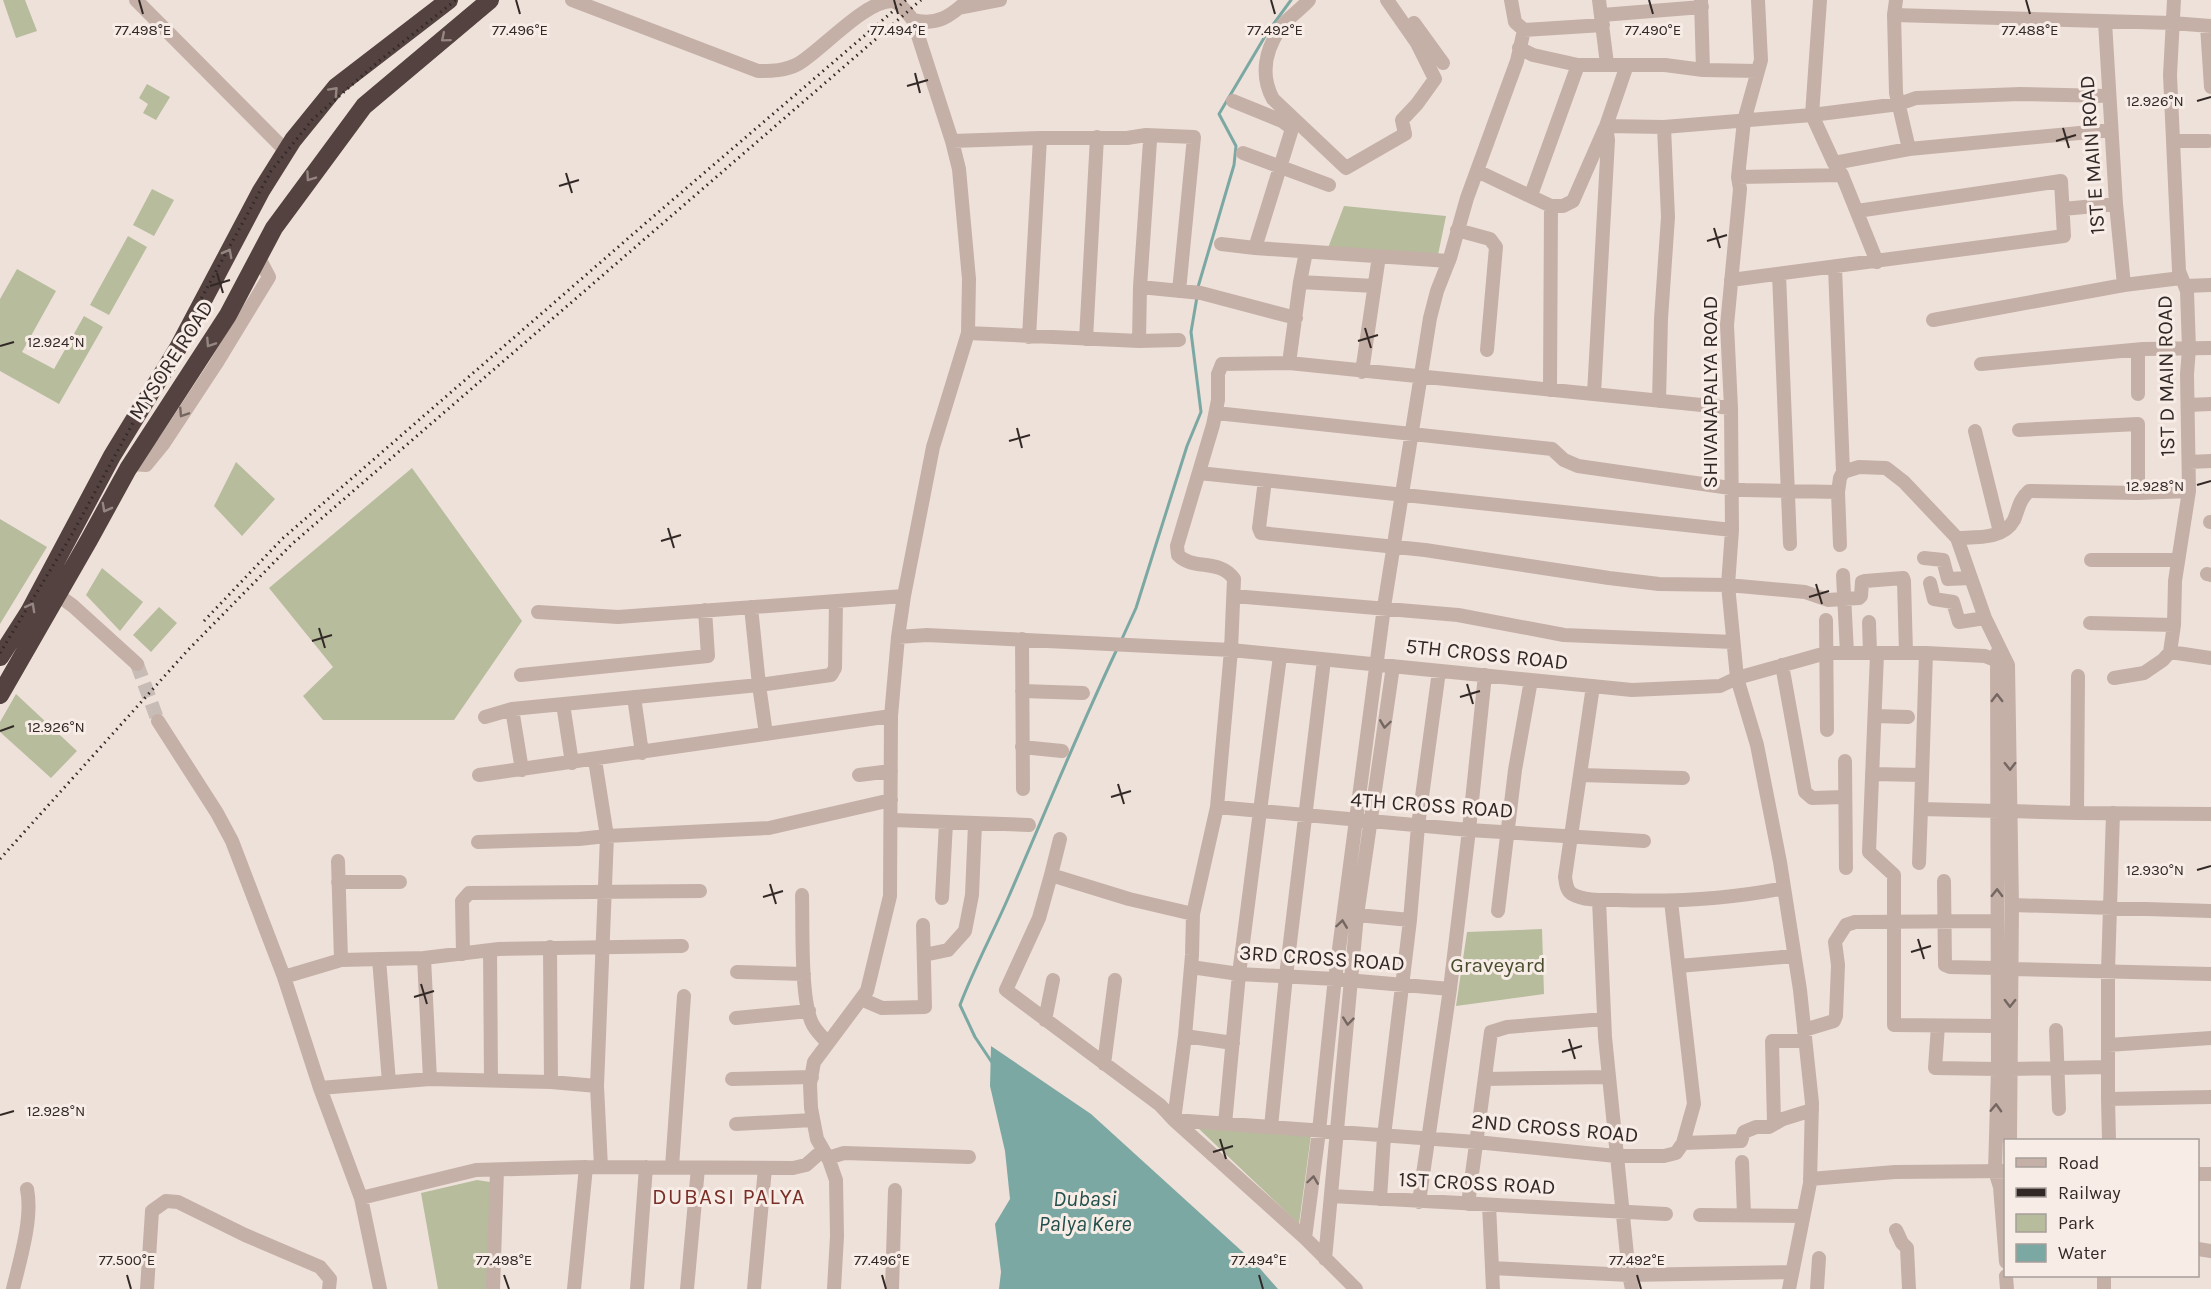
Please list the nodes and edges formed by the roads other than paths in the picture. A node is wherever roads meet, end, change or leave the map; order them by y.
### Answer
1 (136, 0) edge
2 (449, 0) edge
3 (490, 0) edge
4 (572, 0) edge
5 (1000, 0) edge
6 (1309, 0) edge
7 (1387, 0) edge
8 (1396, 0) edge
9 (1511, 0) edge
10 (1599, 0) edge
11 (1758, 0) edge
12 (1820, 0) edge
13 (1896, 0) edge
14 (2174, 0) edge
15 (961, 3) edge
16 (1701, 4) edge
17 (1662, 5) edge
18 (431, 7) edge
19 (1894, 15) junction
20 (913, 20) junction
21 (1603, 20) junction
22 (2105, 22) junction
23 (2172, 23) junction
24 (2209, 26) edge
25 (1412, 27) junction
26 (1524, 30) junction
27 (1520, 48) junction
28 (1443, 63) dead end
29 (1607, 64) junction
30 (1578, 65) junction
31 (1627, 65) junction
32 (1702, 70) junction
33 (1758, 71) junction
34 (2211, 87) edge
35 (2108, 96) junction
36 (1233, 101) dead end
37 (1899, 104) junction
38 (1812, 115) junction
39 (1744, 121) junction
40 (1606, 126) junction
41 (1664, 127) junction
42 (2111, 130) junction
43 (1146, 135) junction
44 (1097, 137) junction
45 (1040, 138) junction
46 (952, 141) junction
47 (2173, 141) junction
48 (2208, 141) dead end
49 (1909, 149) junction
50 (286, 151) junction
51 (1243, 153) dead end
52 (1834, 163) junction
53 (1280, 168) junction
54 (1477, 171) junction
55 (1842, 175) junction
56 (1738, 177) junction
57 (1329, 184) dead end
58 (1531, 195) junction
59 (2116, 204) junction
60 (1551, 206) junction
61 (2063, 209) junction
62 (1857, 211) junction
63 (1457, 230) junction
64 (1221, 244) dead end
65 (1255, 248) junction
66 (1306, 252) junction
67 (1379, 256) junction
68 (1449, 261) junction
69 (1877, 262) junction
70 (1835, 267) junction
71 (1779, 274) junction
72 (1731, 280) junction
73 (1300, 282) junction
74 (2183, 282) junction
75 (2124, 285) junction
76 (2211, 285) edge
77 (1374, 286) junction
78 (1140, 287) junction
79 (1191, 292) junction
80 (1296, 318) junction
81 (1933, 320) dead end
82 (968, 333) junction
83 (1029, 336) junction
84 (1086, 339) junction
85 (1179, 340) dead end
86 (1139, 341) junction
87 (2211, 348) edge
88 (2189, 349) junction
89 (1487, 350) dead end
90 (2138, 350) junction
91 (1288, 363) junction
92 (1981, 364) dead end
93 (1362, 372) junction
94 (1420, 378) junction
95 (1550, 390) junction
96 (1594, 394) junction
97 (2138, 394) dead end
98 (1659, 401) junction
99 (2211, 404) edge
100 (2188, 405) junction
101 (1731, 408) junction
102 (1216, 413) junction
103 (2019, 430) dead end
104 (1975, 431) dead end
105 (1411, 434) junction
106 (2211, 461) edge
107 (2189, 462) junction
108 (1199, 472) junction
109 (1844, 472) junction
110 (1265, 480) junction
111 (1731, 489) junction
112 (1786, 491) junction
113 (2189, 491) junction
114 (1838, 492) junction
115 (2138, 493) junction
116 (1402, 494) junction
117 (1732, 530) junction
118 (2000, 531) junction
119 (1957, 538) junction
120 (1790, 544) dead end
121 (1840, 545) dead end
122 (1394, 548) junction
123 (1924, 558) dead end
124 (2091, 560) dead end
125 (2177, 560) junction
126 (1843, 575) dead end
127 (1971, 578) junction
128 (1930, 583) dead end
129 (1728, 585) junction
130 (58, 595) junction
131 (904, 596) junction
132 (1234, 596) junction
133 (1845, 600) junction
134 (836, 601) junction
135 (750, 607) junction
136 (1384, 607) junction
137 (705, 610) junction
138 (538, 612) dead end
139 (1985, 618) junction
140 (1826, 620) dead end
141 (1869, 622) dead end
142 (2090, 623) dead end
143 (2174, 626) junction
144 (898, 636) junction
145 (1022, 639) junction
146 (1733, 642) junction
147 (1231, 650) junction
148 (2170, 652) junction
149 (1826, 653) junction
150 (1847, 653) junction
151 (1906, 653) junction
152 (1926, 653) junction
153 (1874, 654) junction
154 (1280, 656) junction
155 (0, 657) edge
156 (2211, 658) edge
157 (1324, 660) junction
158 (1377, 663) junction
159 (2002, 663) junction
160 (136, 664) tunnel mouth
161 (1782, 665) junction
162 (1393, 666) junction
163 (1439, 671) junction
164 (521, 675) dead end
165 (1485, 675) junction
166 (2078, 676) dead end
167 (1737, 678) junction
168 (2114, 678) dead end
169 (1531, 680) junction
170 (759, 685) junction
171 (1593, 686) junction
172 (1022, 691) junction
173 (1083, 693) dead end
174 (0, 695) edge
175 (634, 697) junction
176 (563, 704) junction
177 (512, 709) junction
178 (891, 716) junction
179 (1875, 716) junction
180 (485, 717) dead end
181 (1908, 717) dead end
182 (158, 721) tunnel mouth
183 (1827, 730) dead end
184 (766, 734) junction
185 (1023, 747) junction
186 (1062, 751) dead end
187 (642, 753) junction
188 (595, 760) junction
189 (1845, 761) dead end
190 (572, 763) junction
191 (522, 770) junction
192 (891, 771) junction
193 (1872, 774) junction
194 (859, 775) dead end
195 (1580, 775) junction
196 (1922, 775) junction
197 (479, 776) dead end
198 (1683, 778) dead end
199 (1023, 789) dead end
200 (1845, 797) junction
201 (891, 800) junction
202 (1217, 807) junction
203 (1921, 809) junction
204 (2005, 811) junction
205 (1259, 812) junction
206 (2077, 813) junction
207 (2113, 813) junction
208 (2211, 814) edge
209 (1306, 816) junction
210 (892, 820) junction
211 (1356, 821) junction
212 (1371, 822) junction
213 (946, 823) junction
214 (975, 824) junction
215 (1029, 825) dead end
216 (1418, 826) junction
217 (1469, 830) junction
218 (1508, 832) junction
219 (607, 836) junction
220 (1571, 836) junction
221 (1060, 839) dead end
222 (1644, 841) dead end
223 (478, 842) dead end
224 (338, 861) dead end
225 (1919, 863) dead end
226 (1846, 868) dead end
227 (1051, 875) junction
228 (1944, 881) dead end
229 (338, 882) junction
230 (400, 882) dead end
231 (1784, 888) junction
232 (606, 891) junction
233 (700, 891) dead end
234 (802, 895) dead end
235 (942, 898) dead end
236 (1599, 900) junction
237 (1671, 901) junction
238 (2012, 905) junction
239 (2110, 909) junction
240 (2211, 910) edge
241 (1498, 911) dead end
242 (1193, 914) junction
243 (1357, 915) junction
244 (1410, 920) junction
245 (1944, 921) junction
246 (1996, 921) junction
247 (1894, 923) junction
248 (923, 925) dead end
249 (682, 946) dead end
250 (550, 947) junction
251 (604, 947) junction
252 (490, 950) junction
253 (463, 954) junction
254 (924, 955) junction
255 (1794, 956) junction
256 (423, 958) junction
257 (379, 959) junction
258 (341, 960) junction
259 (1679, 966) junction
260 (1191, 967) junction
261 (1996, 968) junction
262 (2011, 969) junction
263 (2108, 970) junction
264 (737, 972) dead end
265 (804, 974) junction
266 (1239, 974) junction
267 (2211, 974) edge
268 (1286, 976) junction
269 (284, 977) junction
270 (1335, 979) junction
271 (1053, 980) dead end
272 (1115, 980) dead end
273 (1352, 981) junction
274 (1402, 985) junction
275 (1450, 989) junction
276 (684, 996) dead end
277 (861, 999) junction
278 (808, 1011) junction
279 (736, 1017) dead end
280 (1604, 1019) junction
281 (1045, 1020) junction
282 (1938, 1026) junction
283 (1997, 1026) junction
284 (2056, 1030) dead end
285 (1805, 1035) junction
286 (1185, 1036) junction
287 (2211, 1038) edge
288 (828, 1043) junction
289 (1233, 1043) junction
290 (2108, 1045) junction
291 (1104, 1064) junction
292 (2108, 1066) junction
293 (2058, 1068) junction
294 (2004, 1069) junction
295 (812, 1077) junction
296 (1609, 1077) junction
297 (430, 1079) junction
298 (732, 1079) dead end
299 (1485, 1079) junction
300 (491, 1080) junction
301 (389, 1082) junction
302 (551, 1082) junction
303 (597, 1086) junction
304 (320, 1088) junction
305 (2211, 1097) edge
306 (2108, 1099) junction
307 (2059, 1109) dead end
308 (1812, 1110) junction
309 (813, 1120) junction
310 (1174, 1120) junction
311 (1774, 1123) junction
312 (736, 1124) dead end
313 (1225, 1124) junction
314 (1271, 1127) junction
315 (1319, 1131) junction
316 (1337, 1133) junction
317 (1384, 1136) junction
318 (1428, 1139) junction
319 (2010, 1139) edge
320 (2109, 1139) edge
321 (1476, 1142) junction
322 (1683, 1143) junction
323 (826, 1154) junction
324 (969, 1156) dead end
325 (1616, 1156) junction
326 (1742, 1162) dead end
327 (586, 1167) junction
328 (602, 1167) junction
329 (646, 1167) junction
330 (672, 1167) junction
331 (698, 1168) junction
332 (765, 1168) junction
333 (497, 1170) junction
334 (2001, 1177) edge
335 (1810, 1179) junction
336 (27, 1189) dead end
337 (895, 1190) dead end
338 (1331, 1196) junction
339 (361, 1198) junction
340 (1380, 1199) junction
341 (1419, 1202) junction
342 (1468, 1204) junction
343 (1489, 1205) junction
344 (1622, 1212) junction
345 (1666, 1215) dead end
346 (1700, 1215) dead end
347 (1744, 1215) junction
348 (1803, 1216) junction
349 (2004, 1228) edge
350 (1896, 1230) dead end
351 (1305, 1238) junction
352 (1819, 1258) dead end
353 (1325, 1259) junction
354 (1492, 1268) junction
355 (1792, 1272) junction
356 (1629, 1275) junction
357 (13, 1289) edge
358 (147, 1289) edge
359 (329, 1289) edge
360 (380, 1289) edge
361 (493, 1289) edge
362 (574, 1289) edge
363 (637, 1289) edge
364 (687, 1289) edge
365 (754, 1289) edge
366 (834, 1289) edge
367 (892, 1289) edge
368 (1356, 1289) edge
369 (1493, 1289) edge
370 (1632, 1289) edge
371 (1789, 1289) edge
372 (1817, 1289) edge
373 (1909, 1289) edge

1 - 50 street
2 - 18 highway, MYSORE ROAD
3 -> 130 highway, MYSORE ROAD
4 - 20 street
5 - 15 street
6 - 25 street
7 - 25 street
8 - 25 street
9 - 26 street
10 - 21 street
11 - 33 street, SHIVANAPALYA ROAD
12 - 38 street
13 - 19 street
14 - 23 street, 1ST D MAIN ROAD
15 - 20 street
16 - 17 street
16 - 32 street
17 - 21 street
50 -> 18 highway, MYSORE ROAD
19 - 22 street
19 - 37 street
20 - 46 street
21 - 26 street
21 - 29 street
22 - 23 street
22 - 35 street, 1ST E MAIN ROAD
23 - 24 street
23 - 47 street, 1ST D MAIN ROAD
24 - 34 street
25 - 28 street
26 - 27 street
27 - 30 street
27 - 54 street
29 - 30 street
29 - 31 street
30 - 58 street
31 - 32 street
31 - 40 street
32 - 33 street
33 - 39 street, SHIVANAPALYA ROAD
35 - 37 street
35 - 42 street, 1ST E MAIN ROAD
36 - 53 street
37 - 38 street
37 - 49 street
38 - 39 street
38 - 52 street
39 - 41 street
39 - 56 street, SHIVANAPALYA ROAD
40 - 41 street
40 - 60 street
40 - 96 street
41 - 98 street
42 - 49 street
42 - 59 street, 1ST E MAIN ROAD
43 - 44 street
43 - 78 street
43 - 79 street
44 - 45 street
44 - 84 street
45 - 46 street
45 - 83 street
46 - 82 street
47 - 48 street
47 - 74 street, 1ST D MAIN ROAD
49 - 52 street
155 -> 50 highway, MYSORE ROAD
51 - 53 street
52 - 55 street
53 - 57 street
53 - 65 street
54 - 58 street
54 - 63 street
55 - 56 street
55 - 62 street
56 - 72 street, SHIVANAPALYA ROAD
58 - 60 street
59 - 61 street
59 - 75 street, 1ST E MAIN ROAD
60 - 95 street
61 - 62 street
61 - 69 street
62 - 69 street
63 - 68 street
63 - 89 street
64 - 65 street
65 - 66 street
66 - 67 street
66 - 73 street
67 - 68 street
67 - 77 street
68 - 94 street
69 - 70 street
70 - 71 street
70 - 109 street
71 - 72 street
71 - 112 street
72 - 101 street, SHIVANAPALYA ROAD
73 - 77 street
73 - 80 street
74 - 75 street
74 - 76 street
74 - 88 street, 1ST D MAIN ROAD
75 - 81 street
77 - 93 street
78 - 79 street
78 - 86 street
79 - 80 street
80 - 91 street
82 - 83 street
82 - 131 street
83 - 84 street
84 - 86 street
85 - 86 street
87 - 88 street
88 - 90 street
88 - 100 street, 1ST D MAIN ROAD
90 - 92 street
90 - 97 street
91 - 93 street
91 - 102 street
93 - 94 street
94 - 95 street
94 - 105 street
95 - 96 street
96 - 98 street
98 - 101 street
99 - 100 street
100 - 107 street, 1ST D MAIN ROAD
101 - 111 street, SHIVANAPALYA ROAD
102 - 105 street
102 - 108 street
103 - 115 street
104 - 118 street
105 - 111 street
105 - 116 street
106 - 107 street
107 - 113 street, 1ST D MAIN ROAD
108 - 110 street
108 - 132 street
109 - 114 street
109 - 119 street
110 - 116 street
110 - 122 street
111 - 112 street
111 - 117 street, SHIVANAPALYA ROAD
112 - 114 street
112 - 120 street
113 - 115 street
113 - 125 street, 1ST D MAIN ROAD
114 - 121 street
115 - 118 street
116 - 117 street
116 - 122 street
117 - 129 street, SHIVANAPALYA ROAD
118 - 119 street
119 - 127 street
122 - 129 street
122 - 136 street
123 - 127 street
124 - 125 street
125 - 143 street, 1ST D MAIN ROAD
126 - 133 street
127 - 139 street
128 - 139 street
129 - 133 street
129 - 146 street, SHIVANAPALYA ROAD
130 - 160 street
130 - 174 highway, MYSORE ROAD
131 - 134 street
131 - 144 street
132 - 136 street
132 - 147 street
133 - 150 street
133 - 151 street
134 - 135 street
134 - 170 street
135 - 137 street
135 - 170 street
136 - 146 street
136 - 158 street
137 - 138 street
137 - 164 street
139 - 159 street
140 - 149 street
141 - 153 street
142 - 143 street
143 - 148 street, 1ST D MAIN ROAD
144 - 145 street, 5TH CROSS ROAD
144 - 178 street
145 - 147 street, 5TH CROSS ROAD
145 - 172 street
146 - 167 street, SHIVANAPALYA ROAD
147 - 154 street, 5TH CROSS ROAD
147 - 202 street
148 - 156 street
148 - 168 street
149 - 150 street
149 - 161 street
149 - 183 street
150 - 153 street
151 - 152 street
151 - 153 street
152 - 159 street
152 - 196 street
153 - 179 street
154 - 157 street, 5TH CROSS ROAD
154 - 205 street
157 - 158 street, 5TH CROSS ROAD
157 - 209 street
158 - 162 street, 5TH CROSS ROAD
158 - 211 street
159 - 204 street
161 - 167 street
161 - 200 street
162 - 163 street, 5TH CROSS ROAD
162 -> 212 street
163 - 165 street, 5TH CROSS ROAD
163 - 216 street
165 - 169 street, 5TH CROSS ROAD
165 - 217 street
166 - 206 street
167 - 171 street, 5TH CROSS ROAD
167 - 231 street, SHIVANAPALYA ROAD
169 - 171 street, 5TH CROSS ROAD
169 - 218 street
170 - 175 street
170 - 184 street
171 - 195 street
172 - 173 street
172 - 185 street
175 - 176 street
175 - 187 street
176 - 177 street
176 - 190 street
177 - 180 street
177 - 191 street
178 - 184 street
178 - 192 street
179 - 181 street
179 - 193 street
182 - 269 street
184 - 187 street
185 - 186 street
185 - 199 street
187 - 188 street
188 - 190 street
188 - 219 street
189 - 200 street
190 - 191 street
191 - 197 street
192 - 194 street
192 - 201 street
193 - 196 street
193 - 247 street
195 - 198 street
195 - 220 street
196 - 203 street
200 - 226 street
201 - 210 street
201 - 219 street
202 - 205 street, 4TH CROSS ROAD
202 - 242 street
203 - 204 street
203 - 225 street
204 - 206 street
204 - 238 street
246 -> 204 street
205 - 209 street, 4TH CROSS ROAD
205 - 266 street
206 - 207 street
207 - 208 street
207 - 239 street
209 - 211 street, 4TH CROSS ROAD
209 - 268 street
210 - 213 street
210 - 277 street
211 - 212 street, 4TH CROSS ROAD
270 -> 211 street
212 - 216 street, 4TH CROSS ROAD
212 - 243 street
213 - 214 street
213 - 235 street
214 - 215 street
214 - 254 street
216 - 217 street, 4TH CROSS ROAD
216 - 244 street
217 - 218 street, 4TH CROSS ROAD
217 - 275 street
218 - 220 street, 4TH CROSS ROAD
218 - 241 street
219 - 223 street
219 - 232 street
220 - 222 street, 4TH CROSS ROAD
220 - 236 street
221 - 227 street
224 - 229 street
227 - 242 street
227 - 281 street
228 - 245 street
229 - 230 street
229 - 258 street
231 - 237 street
231 - 255 street, SHIVANAPALYA ROAD
232 - 233 street
232 - 251 street
232 - 253 street
234 - 265 street
236 - 237 street
236 - 280 street
237 - 259 street
238 - 239 street
238 - 262 street
239 - 240 street
239 - 263 street
242 - 260 street
243 - 244 street
243 - 273 street
244 - 274 street
245 - 246 street
245 - 247 street
245 - 261 street
246 - 261 street
247 - 282 street
247 - 285 street
248 - 254 street
249 - 251 street
250 - 251 street
250 - 252 street
250 - 302 street
251 - 303 street
252 - 253 street
252 - 300 street
253 - 256 street
254 - 277 street
255 - 259 street
255 - 285 street, SHIVANAPALYA ROAD
256 - 257 street
256 - 297 street
257 - 258 street
257 - 301 street
258 - 269 street
259 - 322 street
260 - 266 street, 3RD CROSS ROAD
260 - 286 street
261 - 283 street
262 - 263 street
262 -> 294 street
263 - 267 street
263 - 290 street
264 - 265 street
265 - 278 street
266 - 268 street, 3RD CROSS ROAD
266 - 289 street
268 - 270 street, 3RD CROSS ROAD
268 - 314 street
269 - 304 street
270 - 273 street, 3RD CROSS ROAD
270 - 315 street
271 - 281 street
272 - 291 street
273 - 274 street, 3RD CROSS ROAD
273 -> 316 street
274 - 275 street, 3RD CROSS ROAD
274 - 317 street
275 - 318 street
276 - 330 street
277 - 288 street
278 - 279 street
278 - 288 street
280 - 296 street
280 - 299 street
281 - 291 street
282 - 283 street
282 - 294 street
283 - 294 street
284 - 293 street
285 - 308 street, SHIVANAPALYA ROAD
285 - 311 street
286 - 289 street
286 - 310 street
287 - 290 street
288 - 295 street
289 - 313 street
290 - 292 street
291 - 310 street
292 - 293 street
292 - 306 street
293 - 294 street
293 - 307 street
294 - 319 street
334 -> 294 street
295 - 298 street
295 - 309 street
296 - 299 street
296 - 325 street
297 - 300 street
297 - 301 street
299 - 321 street
300 - 302 street
301 - 304 street
302 - 303 street
303 - 328 street
304 - 339 street
305 - 306 street
306 - 320 street
308 - 311 street
308 - 335 street, SHIVANAPALYA ROAD
309 - 312 street
309 - 323 street
310 - 313 street, 2ND CROSS ROAD
310 - 351 street
311 - 322 street
313 - 314 street, 2ND CROSS ROAD
314 - 315 street, 2ND CROSS ROAD
315 - 316 street, 2ND CROSS ROAD
351 -> 315 street
316 - 317 street, 2ND CROSS ROAD
316 - 338 street
317 - 318 street, 2ND CROSS ROAD
317 - 340 street
318 - 321 street, 2ND CROSS ROAD
318 - 341 street
321 - 325 street, 2ND CROSS ROAD
321 - 342 street
322 - 325 street, 2ND CROSS ROAD
323 - 324 street
323 - 332 street
323 - 366 street
325 - 344 street
326 - 347 street
327 - 328 street
327 - 333 street
327 - 362 street
328 - 329 street
329 - 330 street
329 - 363 street
330 - 331 street
331 - 332 street
331 - 364 street
332 - 365 street
333 - 339 street
333 - 361 street
334 - 335 street
334 - 349 street
335 - 348 street, SHIVANAPALYA ROAD
336 - 357 street
337 - 367 street
338 - 340 street, 1ST CROSS ROAD
338 - 353 street
339 - 360 street
340 - 341 street, 1ST CROSS ROAD
341 - 342 street, 1ST CROSS ROAD
342 - 343 street, 1ST CROSS ROAD
343 - 344 street, 1ST CROSS ROAD
343 - 354 street
344 - 345 street, 1ST CROSS ROAD
344 - 356 street
346 - 347 street
347 - 348 street
348 - 355 street, SHIVANAPALYA ROAD
350 - 373 street
351 - 353 street
352 - 372 street
353 - 368 street
354 - 356 street
354 - 369 street
355 - 356 street
355 - 371 street, SHIVANAPALYA ROAD
356 - 370 street
358 - 359 street

